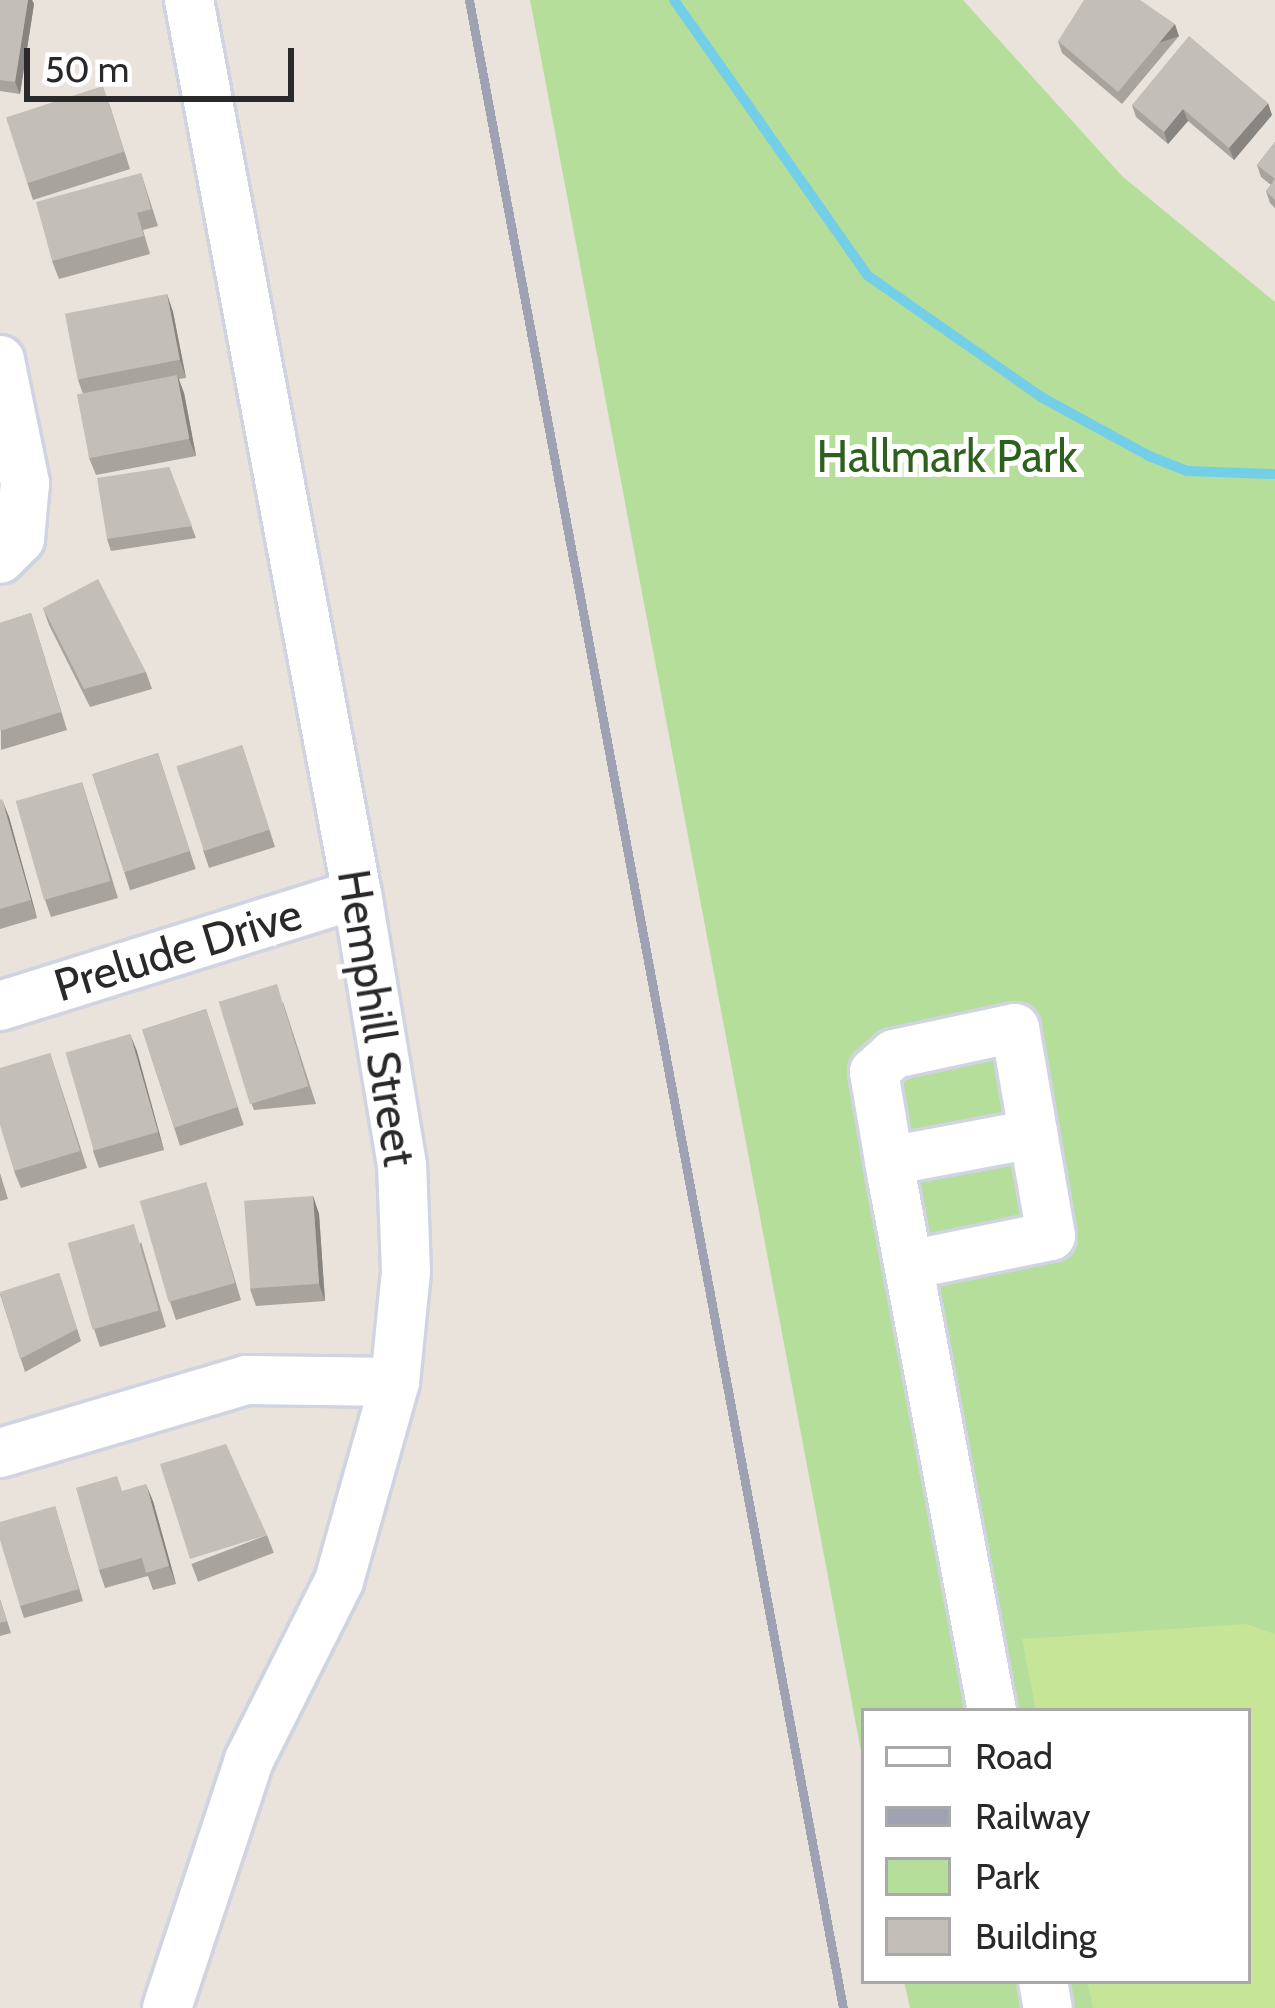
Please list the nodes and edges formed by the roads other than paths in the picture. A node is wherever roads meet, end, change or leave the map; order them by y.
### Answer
1 (189, 0) edge
2 (0, 360) edge
3 (0, 559) edge
4 (357, 894) junction
5 (0, 1006) edge
6 (1033, 1134) junction
7 (889, 1161) junction
8 (909, 1265) junction
9 (395, 1382) junction
10 (0, 1453) edge
11 (991, 1708) edge
12 (167, 2008) edge

1 - 4 street, Hemphill Street
2 - 3 street
4 - 5 street, Prelude Drive
4 - 9 street, Hemphill Street
6 - 7 street
6 - 7 street
6 - 8 street
7 - 8 street
8 - 11 street
9 - 10 street
9 - 12 street, Hemphill Street

